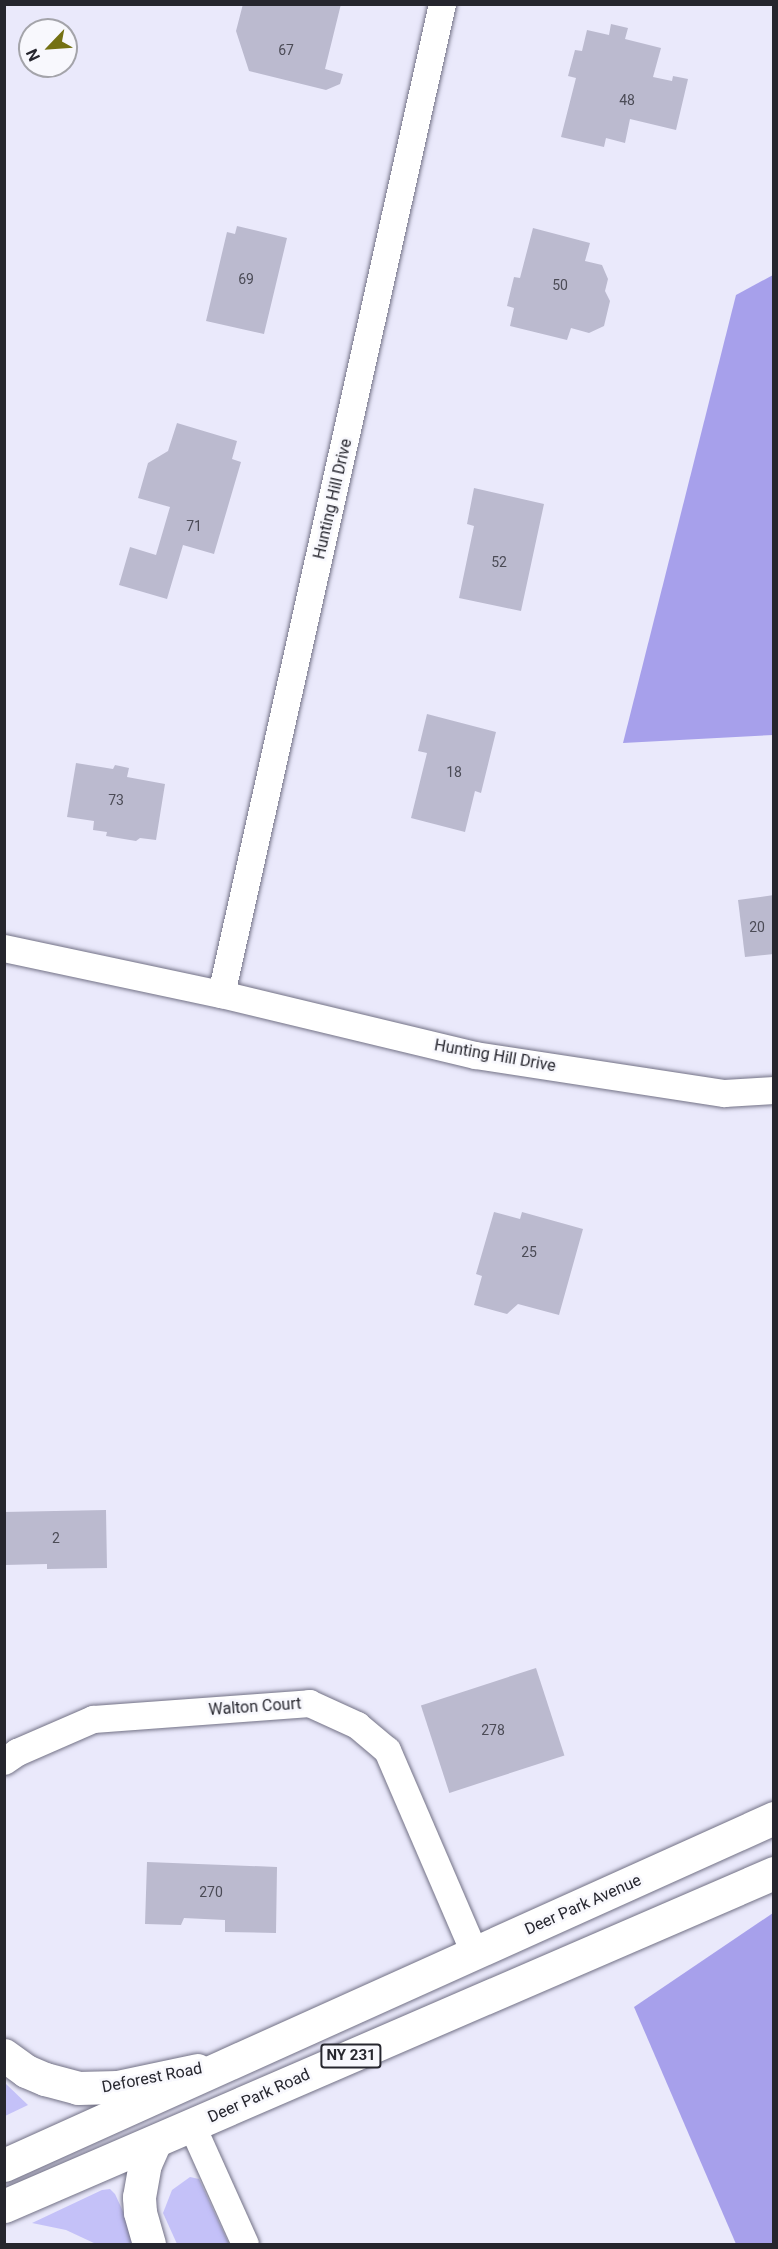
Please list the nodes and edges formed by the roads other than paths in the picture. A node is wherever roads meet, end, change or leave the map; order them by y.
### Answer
1 (442, 4) edge
2 (4, 948) edge
3 (221, 994) junction
4 (774, 1090) edge
5 (4, 1761) edge
6 (774, 1818) edge
7 (774, 1873) edge
8 (475, 1954) junction
9 (4, 2055) edge
10 (234, 2062) junction
11 (192, 2126) junction
12 (155, 2142) junction
13 (4, 2165) edge
14 (4, 2206) edge
15 (149, 2244) edge
16 (245, 2244) edge

1 - 3 street, Hunting Hill Drive
2 - 3 street, Hunting Hill Drive
3 - 4 street, Hunting Hill Drive
5 - 8 street, Walton Court
6 - 8 main road, Deer Park Avenue / NY 231
7 - 11 main road, Deer Park Road / NY 231
8 - 10 main road, Deer Park Avenue / NY 231
9 - 10 main road, Deforest Road
10 - 13 main road, NY 231
11 - 12 main road, Deer Park Road / NY 231
11 - 16 street
12 - 14 main road, Deer Park Road / NY 231
12 - 15 main road

